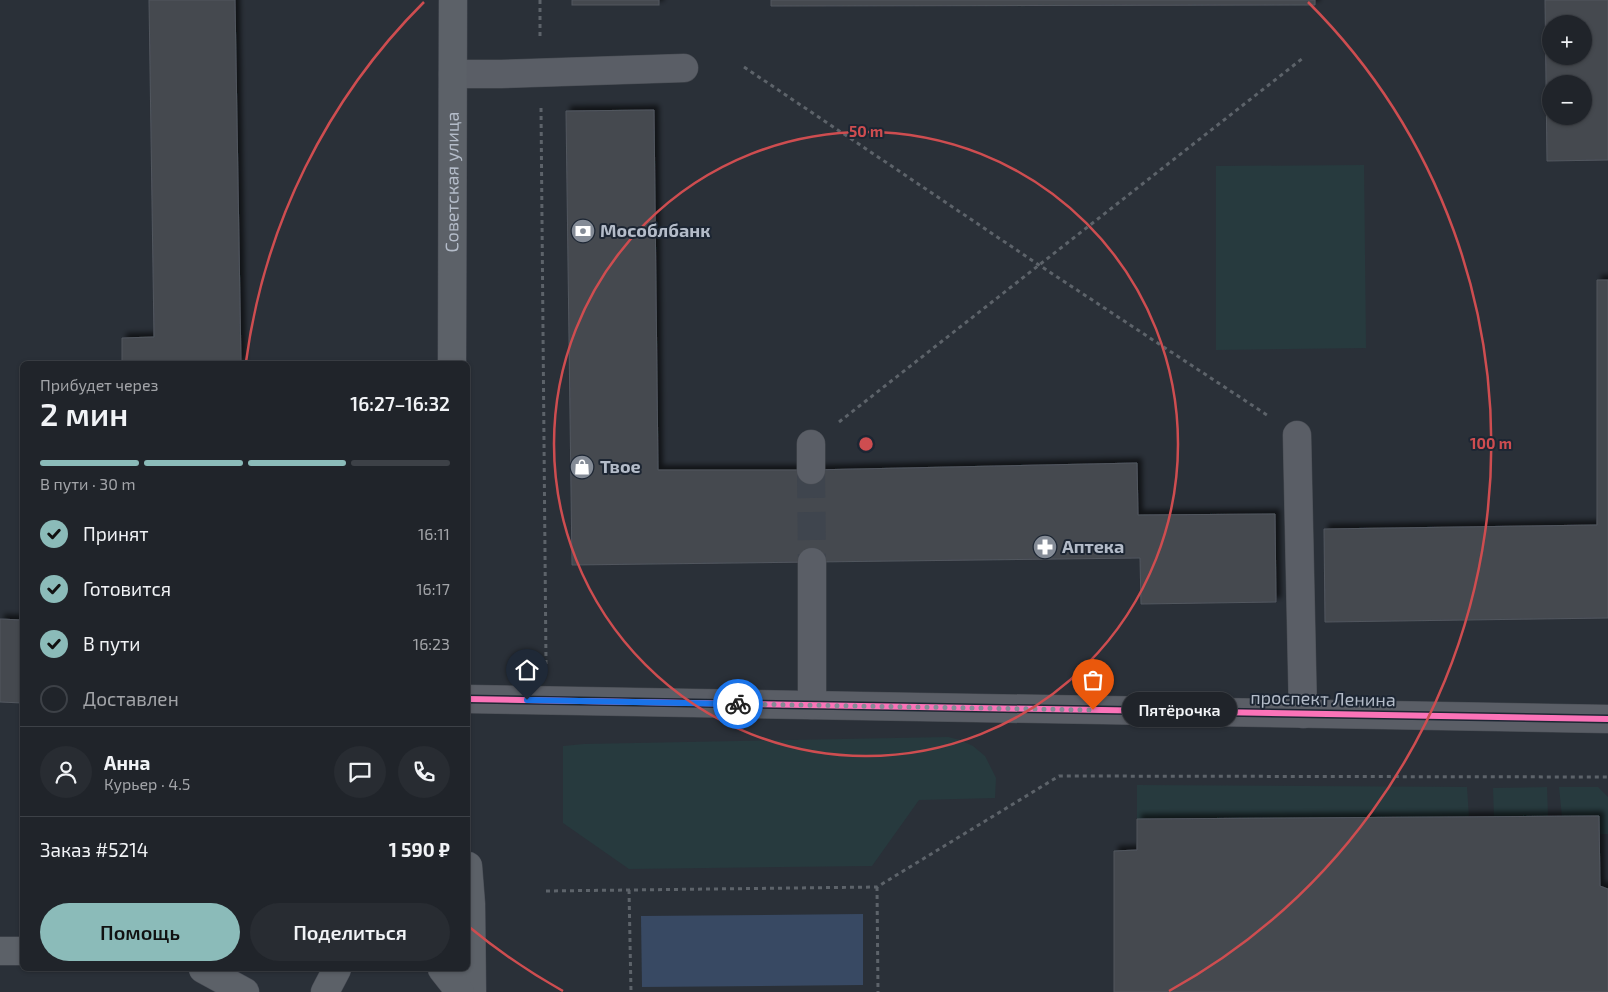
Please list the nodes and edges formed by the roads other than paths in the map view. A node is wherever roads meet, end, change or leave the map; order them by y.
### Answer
1 (453, 0) edge
2 (684, 68) dead end
3 (453, 74) junction
4 (452, 361) edge
5 (1297, 435) road end
6 (812, 562) tunnel mouth
7 (470, 699) edge
8 (812, 705) junction
9 (1304, 714) junction
10 (1608, 719) edge
11 (470, 891) edge
12 (0, 951) edge
13 (20, 951) edge
14 (207, 971) edge
15 (336, 971) edge
16 (444, 971) edge
17 (245, 992) edge
18 (325, 992) edge
19 (460, 992) edge
20 (472, 992) edge

1 - 3 main road, Советская улица
2 - 3 street
3 - 4 main road, Советская улица
5 - 9 street
6 - 8 street
7 - 8 street, проспект Ленина
8 - 9 street, проспект Ленина
9 - 10 street, проспект Ленина
11 - 20 main road
12 - 13 main road
14 - 17 main road
15 - 18 main road
16 - 19 main road

